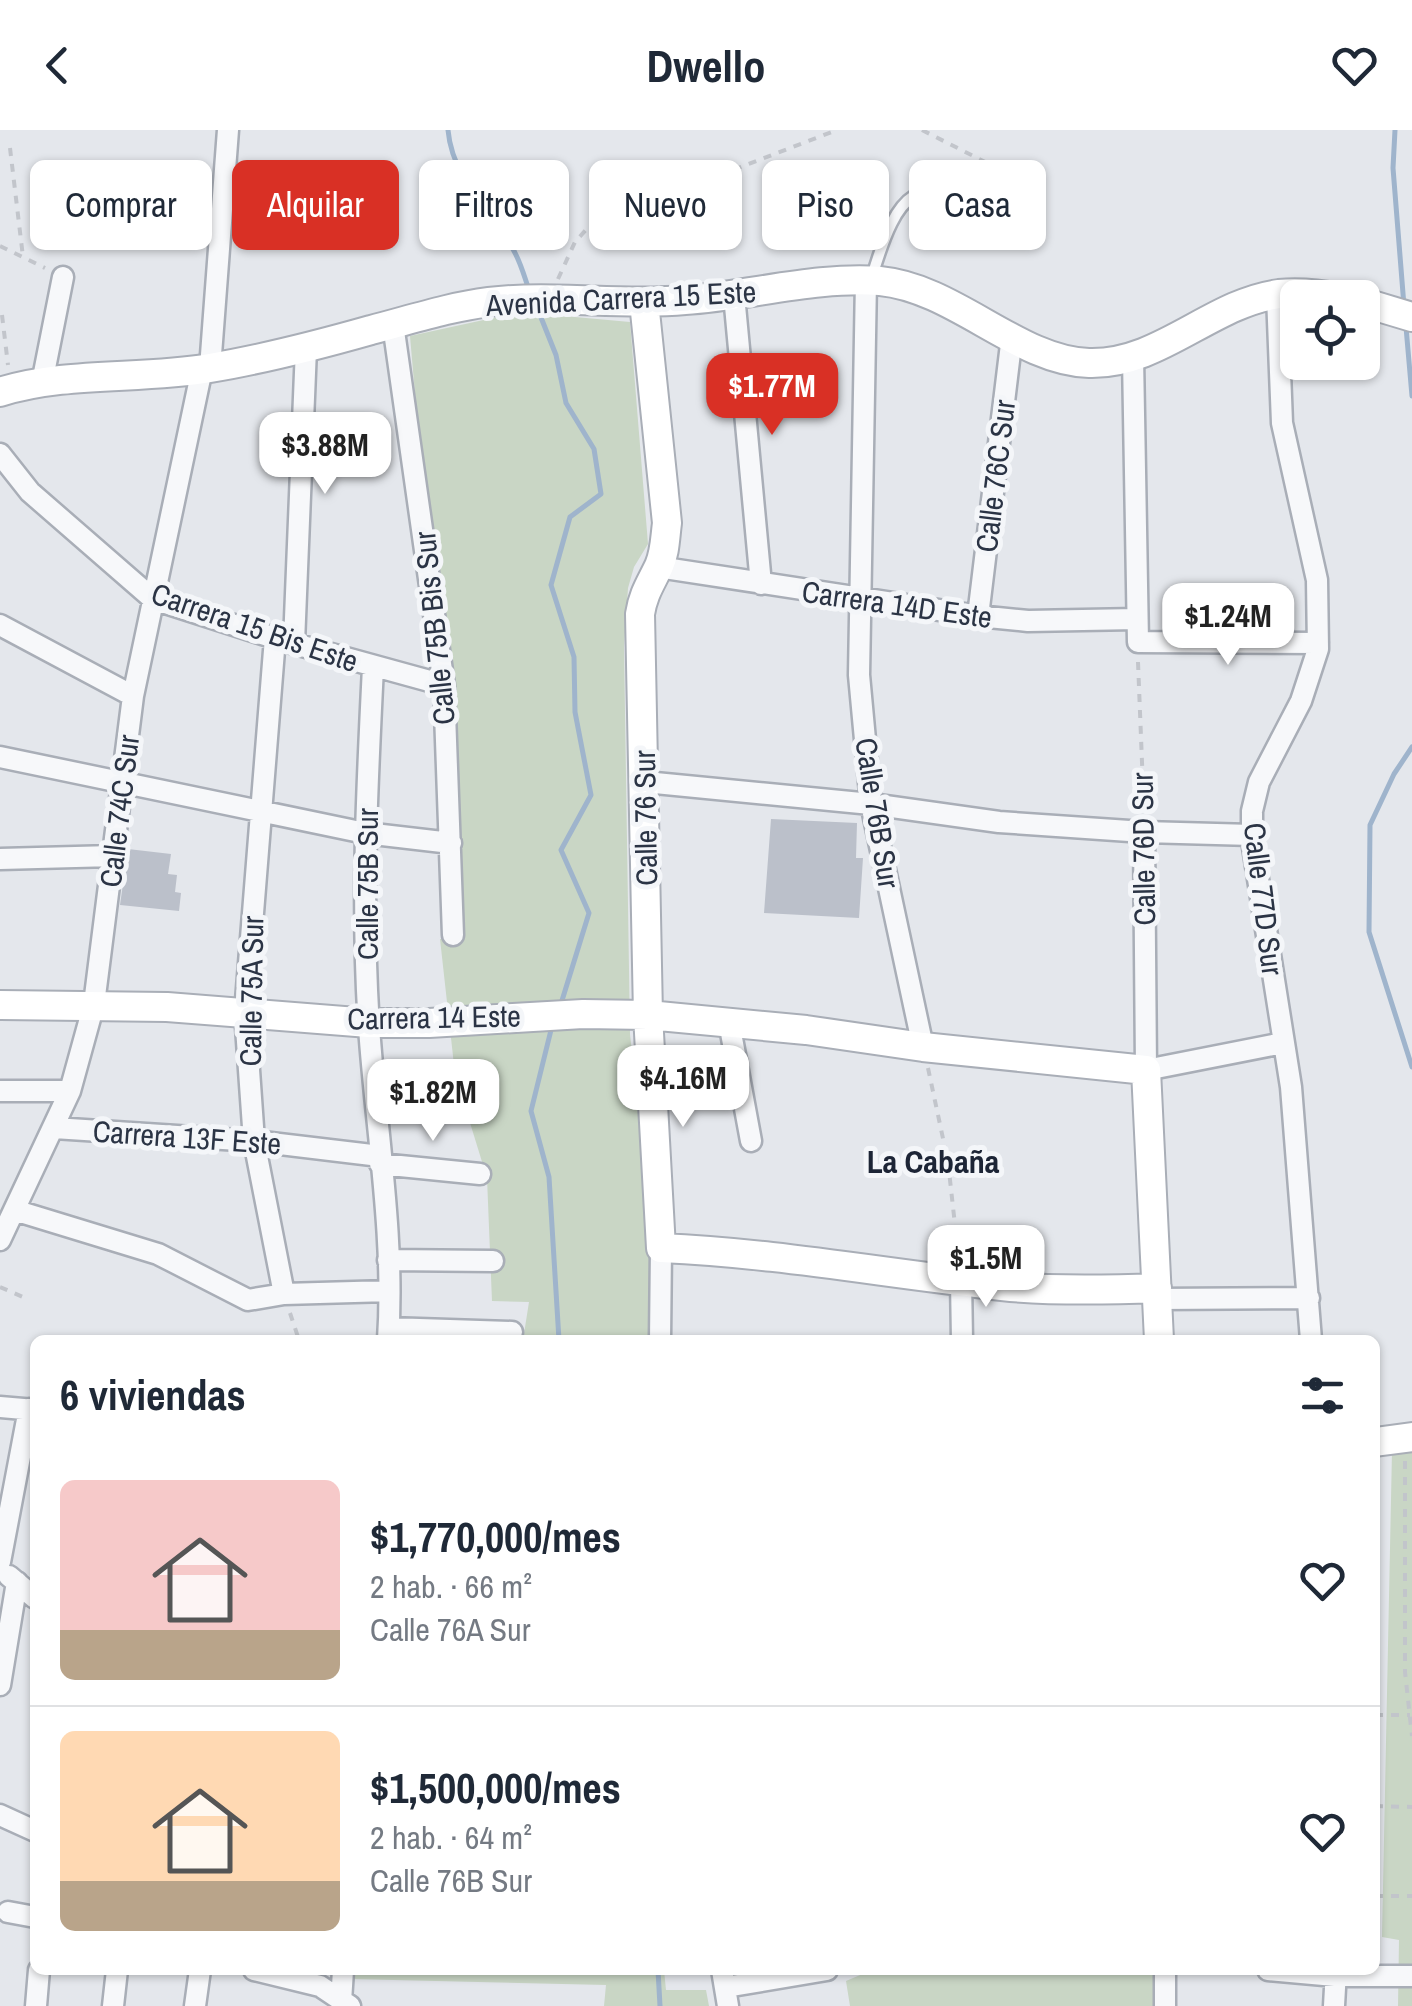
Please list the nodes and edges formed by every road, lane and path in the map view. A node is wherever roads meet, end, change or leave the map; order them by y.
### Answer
1 (228, 130) edge
2 (837, 130) edge
3 (922, 130) edge
4 (10, 148) dead end
5 (981, 160) edge
6 (909, 199) edge
7 (0, 246) edge
8 (23, 258) junction
9 (63, 277) joint
10 (868, 281) junction
11 (1278, 294) joint
12 (734, 296) junction
13 (556, 300) junction
14 (644, 302) junction
15 (2, 315) edge
16 (393, 324) junction
17 (1012, 336) junction
18 (306, 348) junction
19 (1133, 357) junction
20 (206, 369) junction
21 (42, 382) junction
22 (5, 391) edge
23 (1, 460) edge
24 (658, 567) junction
25 (761, 584) junction
26 (153, 599) junction
27 (858, 600) junction
28 (978, 616) junction
29 (1137, 619) junction
30 (0, 625) edge
31 (284, 641) junction
32 (1138, 642) junction
33 (1318, 643) junction
34 (374, 667) junction
35 (444, 684) junction
36 (133, 696) junction
37 (0, 757) edge
38 (120, 781) junction
39 (645, 782) junction
40 (871, 804) junction
41 (259, 811) junction
42 (1144, 832) junction
43 (364, 834) junction
44 (1252, 834) junction
45 (451, 843) junction
46 (113, 856) junction
47 (0, 859) edge
48 (453, 934) dead end
49 (94, 1004) junction
50 (0, 1005) edge
51 (244, 1012) junction
52 (648, 1016) junction
53 (369, 1022) junction
54 (729, 1022) junction
55 (1283, 1043) junction
56 (923, 1048) junction
57 (1146, 1070) junction
58 (0, 1090) edge
59 (70, 1090) junction
60 (54, 1128) junction
61 (751, 1140) dead end
62 (254, 1141) junction
63 (380, 1160) junction
64 (480, 1174) dead end
65 (14, 1210) junction
66 (0, 1240) edge
67 (661, 1248) junction
68 (388, 1260) junction
69 (493, 1261) dead end
70 (961, 1281) junction
71 (0, 1287) edge
72 (388, 1292) junction
73 (1157, 1293) junction
74 (284, 1294) junction
75 (23, 1297) dead end
76 (1308, 1298) junction
77 (512, 1332) dead end
78 (389, 1334) edge
79 (298, 1335) edge
80 (660, 1335) edge
81 (962, 1335) edge
82 (1159, 1335) edge
83 (1311, 1335) edge
84 (0, 1407) edge
85 (30, 1410) edge
86 (30, 1420) edge
87 (1408, 1437) edge
88 (1380, 1441) edge
89 (0, 1565) edge
90 (16, 1582) junction
91 (30, 1594) edge
92 (0, 1686) edge
93 (1380, 1715) edge
94 (1410, 1715) edge
95 (1412, 1736) edge
96 (1380, 1806) edge
97 (1412, 1807) edge
98 (0, 1814) edge
99 (30, 1828) edge
100 (1380, 1896) edge
101 (1412, 1896) edge
102 (8, 1912) dead end
103 (30, 1916) edge
104 (39, 1975) edge
105 (116, 1975) edge
106 (199, 1975) edge
107 (275, 1975) edge
108 (343, 1975) edge
109 (804, 1975) edge
110 (1164, 1975) edge
111 (1336, 1975) edge
112 (1380, 1975) edge
113 (1412, 1976) edge
114 (726, 1988) edge
115 (346, 2004) edge
116 (36, 2006) edge
117 (113, 2006) edge
118 (195, 2006) edge
119 (1165, 2006) edge
120 (1334, 2006) edge

1 - 20 street, Calle 74C Sur
2 - 13 path
3 - 5 path
4 - 8 path
6 - 10 lane
7 - 8 path
8 - 9 path
9 - 21 street
10 - 12 street, Avenida Carrera 15 Este
10 - 17 street, Avenida Carrera 15 Este
10 - 27 street, Calle 76B Sur
11 - 19 street, Avenida Carrera 15 Este
11 - 33 street, Calle 77D Sur
12 - 14 street, Avenida Carrera 15 Este
12 - 25 street
13 - 14 street, Avenida Carrera 15 Este
13 - 16 street, Avenida Carrera 15 Este
14 - 24 street, Calle 76 Sur
15 - 22 path
16 - 18 street, Avenida Carrera 15 Este
16 - 35 street, Calle 75B Bis Sur
17 - 19 street, Avenida Carrera 15 Este
17 - 28 street, Calle 76C Sur
18 - 20 street, Avenida Carrera 15 Este
18 - 31 street, Calle 75A Sur
19 - 29 street
20 - 21 street, Avenida Carrera 15 Este
20 - 26 street, Calle 74C Sur
21 - 22 street, Avenida Carrera 15 Este
23 - 26 street, Carrera 15 Bis Este
24 - 25 street, Carrera 14D Este
24 - 39 street, Calle 76 Sur
25 - 27 street, Carrera 14D Este
26 - 31 street, Carrera 15 Bis Este
26 - 36 street, Calle 74C Sur
27 - 28 street, Carrera 14D Este
27 - 40 street, Calle 76B Sur
28 - 29 street, Carrera 14D Este
29 - 32 street
30 - 36 street
31 - 34 street, Carrera 15 Bis Este
31 - 41 street, Calle 75A Sur
32 - 33 street
32 - 42 path, Calle 76D Sur
33 - 44 street, Calle 77D Sur
34 - 35 street, Carrera 15 Bis Este
34 - 43 street, Calle 75B Sur
35 - 45 street, Calle 75B Bis Sur
36 - 38 street, Calle 74C Sur
37 - 38 street
38 - 41 street
38 - 46 street, Calle 74C Sur
39 - 40 street
39 - 52 street, Calle 76 Sur
40 - 42 street
40 - 56 street, Calle 76B Sur
41 - 43 street
41 - 51 street, Calle 75A Sur
42 - 44 street
42 - 57 street, Calle 76D Sur
43 - 45 street
43 - 53 street, Calle 75B Sur
44 - 55 street, Calle 77D Sur
45 - 48 street, Calle 75B Bis Sur
46 - 47 street
46 - 49 street, Calle 74C Sur
49 - 50 street, Carrera 14 Este
49 - 51 street, Carrera 14 Este
49 - 59 street, Calle 74C Sur
51 - 53 street, Carrera 14 Este
51 - 62 street, Calle 75A Sur
52 - 53 street, Carrera 14 Este
52 - 54 street, Carrera 14 Este
52 - 67 street, Calle 76 Sur
53 - 63 street, Calle 75B Sur
54 - 56 street, Carrera 14 Este
54 - 61 street
55 - 57 street, Carrera 14 Este
55 - 76 street, Calle 77D Sur
56 - 57 street, Carrera 14 Este
56 - 70 path
57 - 73 street, Calle 76D Sur
58 - 59 street
59 - 60 street, Calle 74C Sur
60 - 62 street, Carrera 13F Este
60 - 65 street, Calle 74C Sur
62 - 63 street, Carrera 13F Este
62 - 74 street, Calle 75A Sur
63 - 64 street, Carrera 13F Este
63 - 68 street, Calle 75B Sur
65 - 66 street, Calle 74C Sur
65 - 74 street
67 - 70 street
67 - 80 street, Calle 76 Sur
68 - 69 street
68 - 72 street, Calle 75B Sur
70 - 73 street
70 - 81 street
71 - 75 path
72 - 74 street
72 - 78 street, Calle 75B Sur
73 - 76 street
73 - 82 street, Calle 76D Sur
74 - 79 path
76 - 83 street, Calle 77D Sur
77 - 78 street
84 - 85 street
86 - 89 street
87 - 88 street
87 - 94 path
89 - 90 street
90 - 91 street
90 - 92 street
93 - 94 path
94 - 95 path
96 - 97 path
98 - 99 street
100 - 101 path
102 - 103 street
104 - 116 street
105 - 117 street
106 - 118 street
107 - 115 street
108 - 115 street
109 - 114 street
110 - 119 street
111 - 120 street
112 - 113 street

